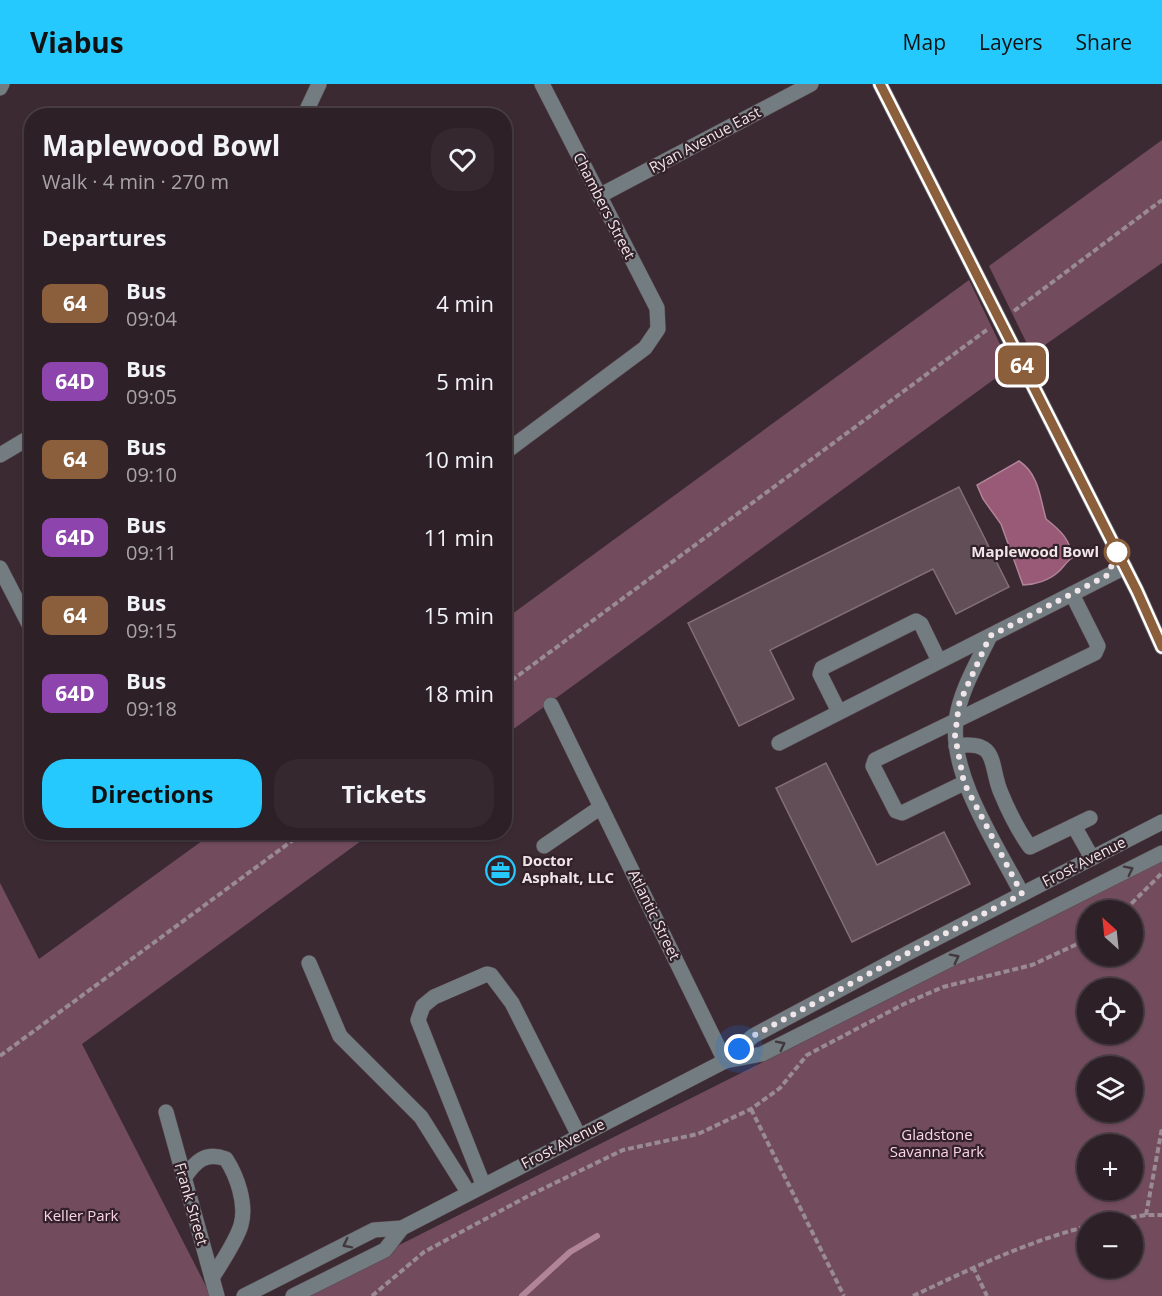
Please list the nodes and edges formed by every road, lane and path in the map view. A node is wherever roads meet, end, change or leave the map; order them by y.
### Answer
1 (319, 84) edge
2 (542, 84) edge
3 (811, 84) edge
4 (880, 84) edge
5 (308, 108) edge
6 (599, 196) junction
7 (1162, 200) edge
8 (999, 321) junction
9 (24, 441) edge
10 (512, 447) edge
11 (0, 455) edge
12 (1125, 567) junction
13 (0, 568) edge
14 (1137, 591) junction
15 (1072, 594) junction
16 (24, 614) edge
17 (1162, 630) edge
18 (990, 636) junction
19 (1162, 647) edge
20 (939, 661) junction
21 (512, 680) edge
22 (551, 705) dead end
23 (839, 712) junction
24 (956, 722) junction
25 (779, 743) dead end
26 (956, 746) junction
27 (964, 783) junction
28 (601, 807) junction
29 (1090, 818) dead end
30 (1162, 822) edge
31 (1074, 826) junction
32 (293, 840) edge
33 (544, 846) dead end
34 (1162, 853) edge
35 (1092, 858) junction
36 (1162, 872) edge
37 (1022, 894) junction
38 (1135, 900) edge
39 (1077, 944) edge
40 (309, 963) dead end
41 (0, 1056) edge
42 (725, 1061) junction
43 (751, 1109) junction
44 (166, 1112) dead end
45 (1162, 1128) edge
46 (579, 1136) junction
47 (184, 1178) junction
48 (483, 1184) junction
49 (468, 1192) junction
50 (1146, 1215) junction
51 (1162, 1215) edge
52 (1143, 1216) edge
53 (402, 1228) junction
54 (1077, 1229) edge
55 (973, 1267) junction
56 (212, 1278) junction
57 (217, 1296) edge
58 (244, 1296) edge
59 (293, 1296) edge
60 (372, 1296) edge
61 (844, 1296) edge
62 (913, 1296) edge
63 (987, 1296) edge

1 - 5 street
2 - 6 street, Chambers Street
3 - 6 street, Ryan Avenue East
4 - 8 street
6 - 10 street, Chambers Street
7 - 8 path
8 - 12 street
8 - 21 path
9 - 11 street
12 - 14 street
12 - 15 street
13 - 16 street
14 - 17 street
14 - 19 street
15 - 18 street
15 - 24 street
18 - 20 street
18 - 24 street
20 - 23 street
20 - 23 street
22 - 28 street, Atlantic Street
23 - 25 street
24 - 26 street
24 - 27 street
26 - 27 street
26 - 31 street
27 - 37 street
28 - 33 street
28 - 42 street, Atlantic Street
29 - 31 street
30 - 35 street, Frost Avenue
31 - 35 street
32 - 41 path
42 -> 34 street, Frost Avenue
35 - 37 street, Frost Avenue
36 - 38 path
37 - 42 street, Frost Avenue
39 - 43 path
40 - 49 street
42 - 46 street, Frost Avenue
43 - 60 path
43 - 61 path
44 - 47 street, Frank Street
45 - 50 path
46 - 48 street, Frost Avenue
46 - 48 street
47 - 56 street, Frank Street
47 - 56 street
48 - 49 street, Frost Avenue
49 - 53 street, Frost Avenue
50 - 51 path
50 - 52 path
53 -> 58 street, Frost Avenue
53 - 59 street, Frost Avenue
54 - 55 path
55 - 62 path
55 - 63 path
56 - 57 street, Frank Street

